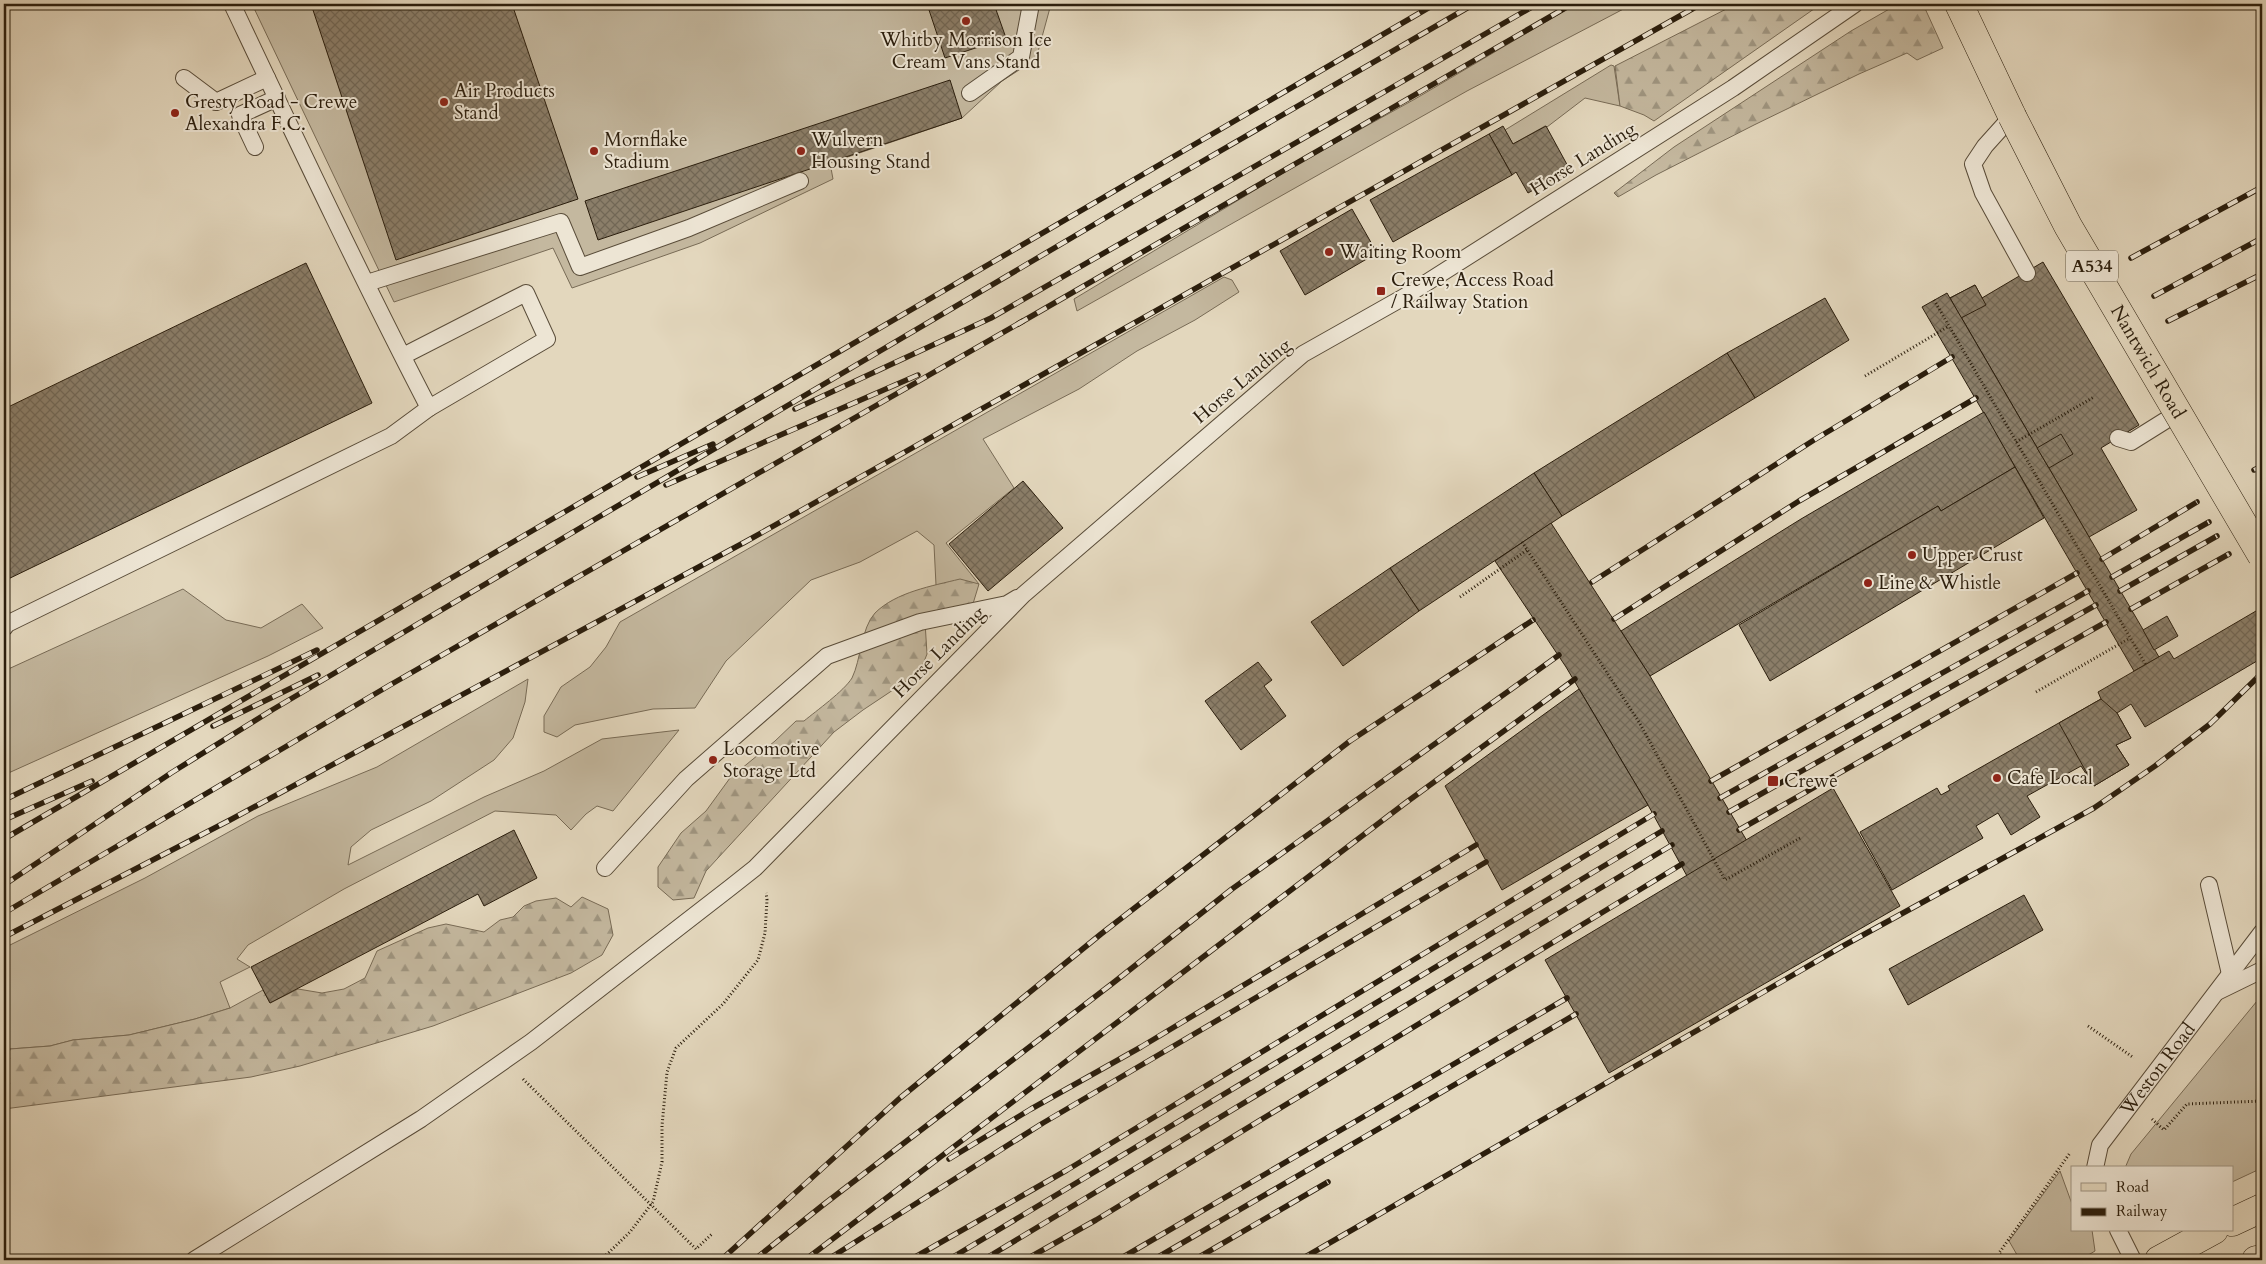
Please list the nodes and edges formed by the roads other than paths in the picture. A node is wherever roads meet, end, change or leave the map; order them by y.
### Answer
1 (232, 4) edge
2 (1031, 4) edge
3 (1855, 4) edge
4 (1959, 4) edge
5 (184, 78) dead end
6 (267, 78) junction
7 (970, 93) dead end
8 (277, 98) junction
9 (2012, 116) junction
10 (255, 147) dead end
11 (800, 181) dead end
12 (2027, 274) dead end
13 (367, 283) junction
14 (403, 356) junction
15 (429, 408) junction
16 (2179, 412) junction
17 (2118, 438) dead end
18 (2262, 556) edge
19 (1023, 595) junction
20 (4, 628) edge
21 (605, 868) dead end
22 (2209, 885) dead end
23 (2262, 932) edge
24 (2262, 970) edge
25 (2230, 974) junction
26 (2216, 992) junction
27 (2095, 1166) edge
28 (2262, 1208) edge
29 (2234, 1221) edge
30 (2119, 1232) edge
31 (2210, 1232) edge
32 (2262, 1259) edge
33 (194, 1260) edge
34 (2133, 1260) edge
35 (2159, 1260) edge
36 (2256, 1260) edge

1 - 6 lane
2 - 7 lane
3 - 19 lane, Horse Landing
4 - 9 main road, Nantwich Road / A534
5 - 6 lane
6 - 8 lane
8 - 10 lane
8 - 13 lane
9 - 12 lane
9 - 16 main road, Nantwich Road / A534, bridge
11 - 13 lane
13 - 14 lane
14 - 15 lane
14 - 15 lane
15 - 20 lane
16 - 17 lane
16 - 18 main road, Nantwich Road / A534, bridge
19 - 21 lane
19 - 33 lane, Horse Landing
22 - 25 lane
23 - 25 lane, Weston Road
24 - 26 lane, Weston Road
25 - 26 lane, Weston Road
26 - 27 lane, Weston Road
28 - 29 main road
30 - 34 lane
31 - 35 main road
32 - 36 main road

